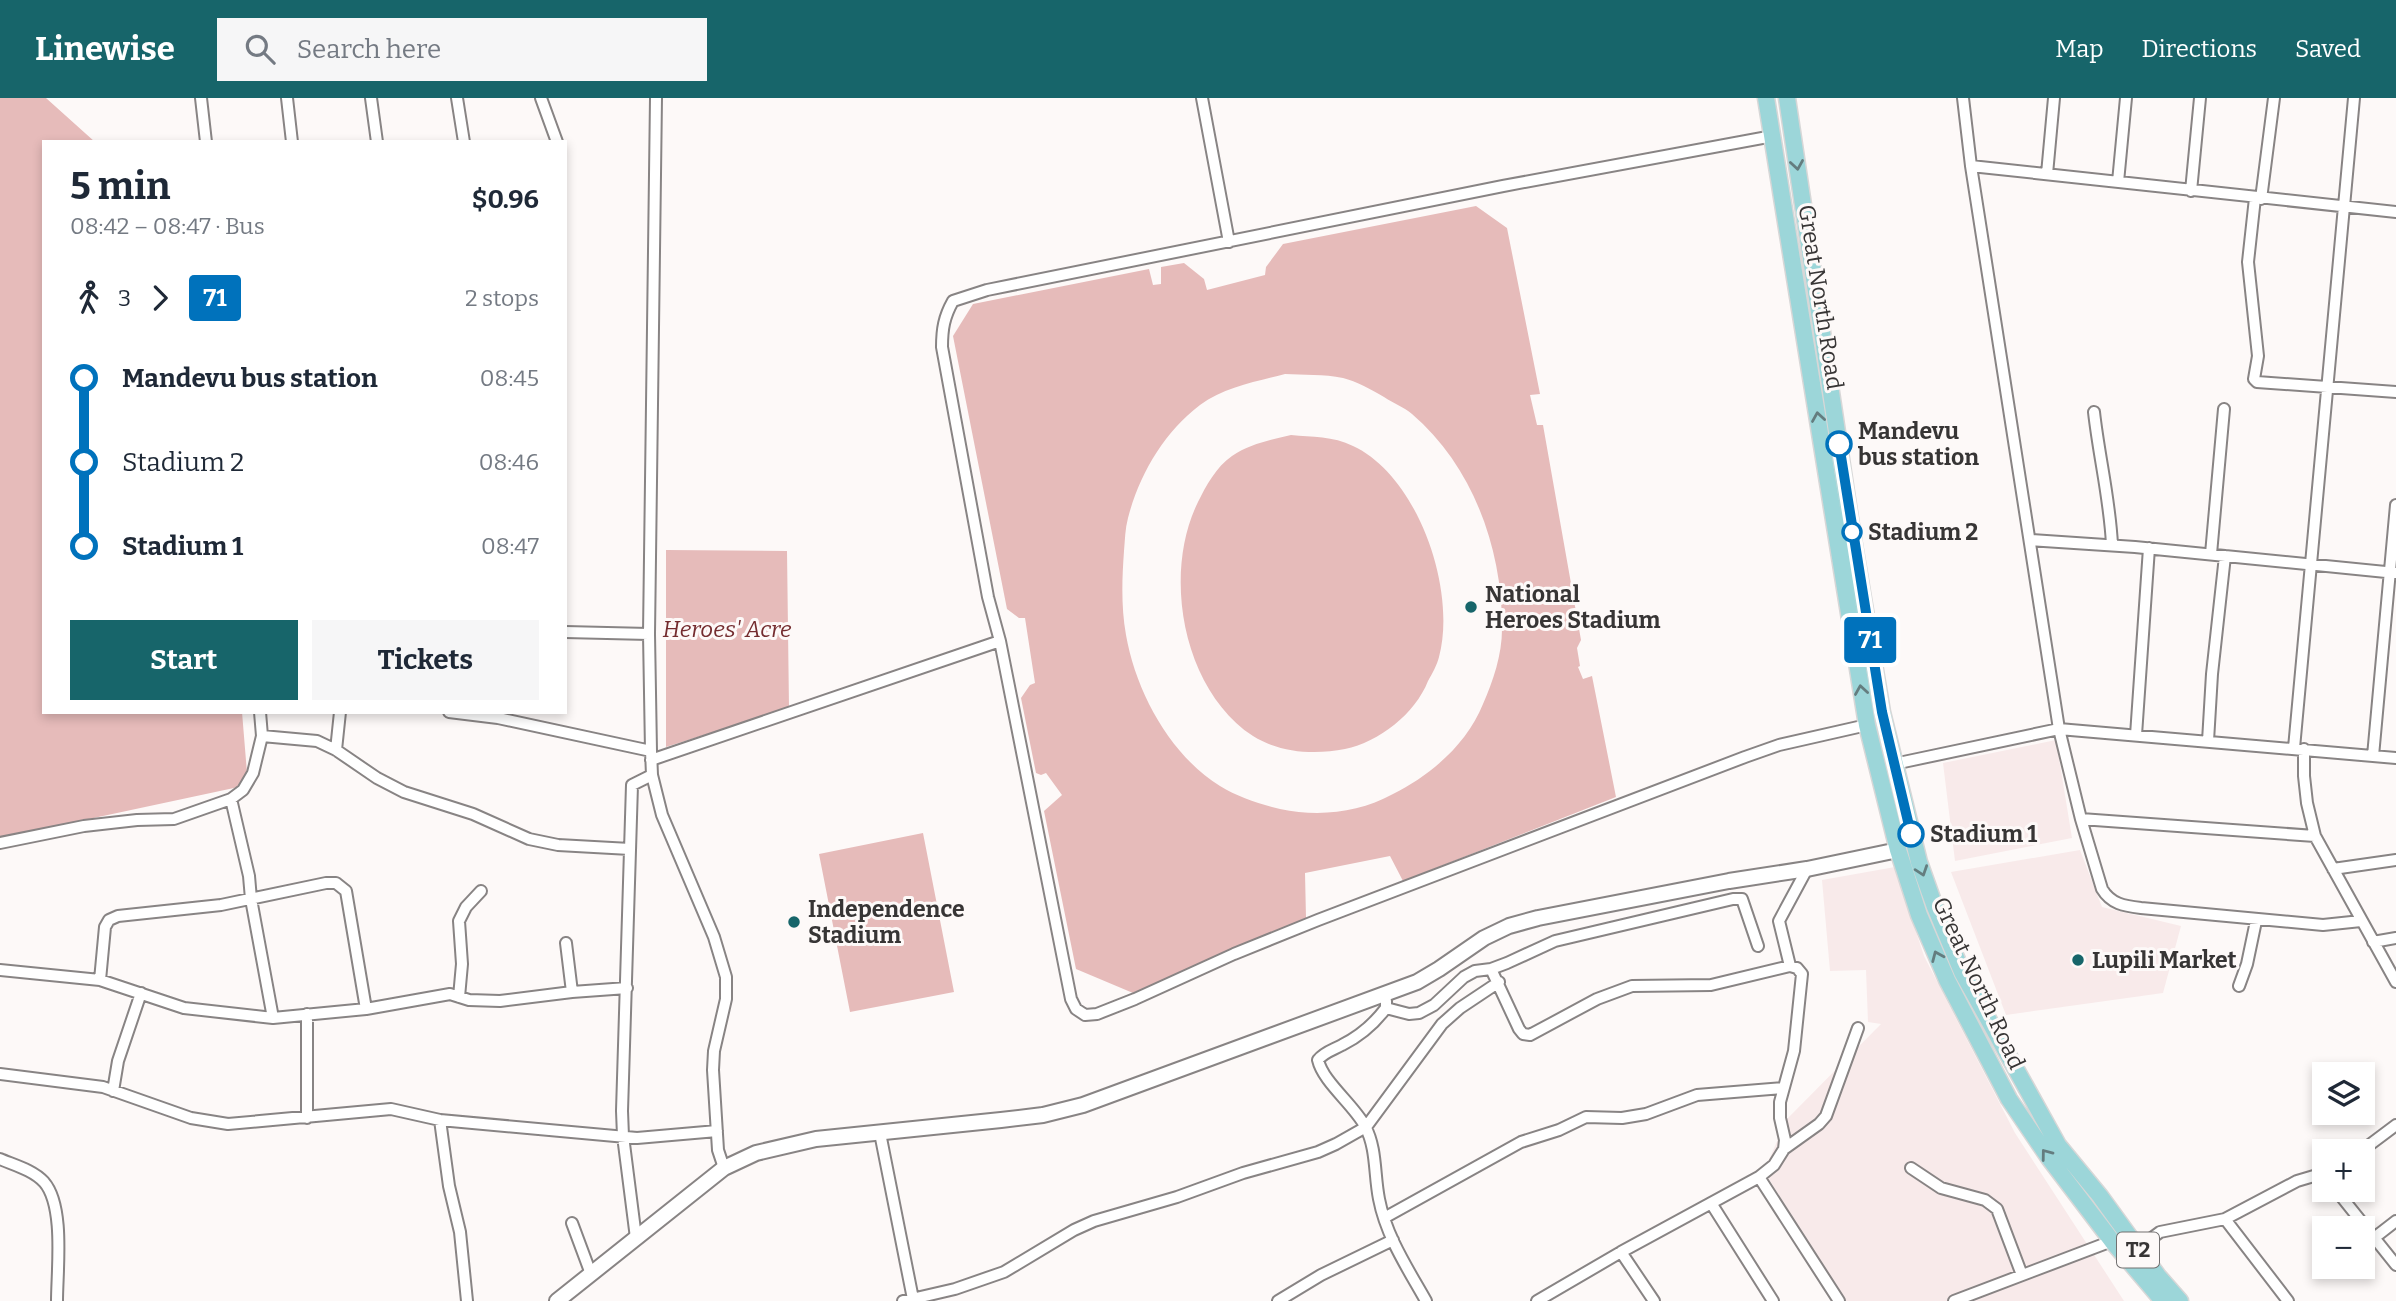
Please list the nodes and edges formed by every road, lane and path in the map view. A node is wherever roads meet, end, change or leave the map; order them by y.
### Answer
1 (201, 98) edge
2 (287, 98) edge
3 (371, 98) edge
4 (457, 98) edge
5 (541, 98) edge
6 (656, 98) edge
7 (1202, 98) edge
8 (1766, 98) edge
9 (1787, 98) edge
10 (1963, 98) edge
11 (2054, 98) edge
12 (2126, 98) edge
13 (2200, 98) edge
14 (2274, 98) edge
15 (2354, 98) edge
16 (1773, 135) junction
17 (206, 140) edge
18 (292, 140) edge
19 (377, 140) edge
20 (464, 140) edge
21 (556, 140) edge
22 (1971, 166) junction
23 (2047, 174) junction
24 (2118, 182) junction
25 (2191, 191) junction
26 (2258, 198) junction
27 (2344, 208) junction
28 (2396, 212) edge
29 (1229, 242) junction
30 (2328, 386) junction
31 (2396, 392) edge
32 (2224, 409) dead end
33 (2094, 412) dead end
34 (2396, 505) edge
35 (2029, 540) junction
36 (2112, 545) junction
37 (2149, 548) junction
38 (2211, 554) junction
39 (2225, 556) junction
40 (2312, 565) junction
41 (2392, 572) edge
42 (567, 632) edge
43 (649, 634) junction
44 (1000, 641) junction
45 (260, 714) edge
46 (340, 714) edge
47 (465, 714) edge
48 (1867, 725) junction
49 (2059, 729) junction
50 (262, 736) junction
51 (2136, 736) junction
52 (2208, 741) junction
53 (2299, 749) junction
54 (336, 750) junction
55 (651, 755) junction
56 (2373, 756) junction
57 (2396, 758) edge
58 (1894, 764) junction
59 (652, 775) junction
60 (231, 799) junction
61 (2081, 819) junction
62 (2315, 836) junction
63 (0, 843) edge
64 (630, 849) junction
65 (1898, 850) junction
66 (2396, 860) edge
67 (1807, 869) junction
68 (2333, 869) junction
69 (481, 891) dead end
70 (251, 899) junction
71 (2256, 921) junction
72 (2361, 921) junction
73 (2396, 938) edge
74 (2373, 942) junction
75 (566, 943) dead end
76 (1758, 946) dead end
77 (1790, 965) junction
78 (1492, 969) junction
79 (0, 970) edge
80 (100, 980) junction
81 (1499, 982) junction
82 (2396, 982) edge
83 (2239, 986) dead end
84 (627, 988) junction
85 (572, 992) junction
86 (141, 993) junction
87 (459, 997) junction
88 (1386, 1002) junction
89 (366, 1009) junction
90 (307, 1014) junction
91 (273, 1018) junction
92 (1857, 1028) dead end
93 (0, 1074) edge
94 (1783, 1088) junction
95 (113, 1091) junction
96 (307, 1118) junction
97 (440, 1119) junction
98 (2396, 1125) edge
99 (1366, 1127) junction
100 (717, 1131) junction
101 (880, 1133) junction
102 (623, 1136) junction
103 (2375, 1141) edge
104 (1784, 1149) junction
105 (0, 1158) edge
106 (724, 1168) junction
107 (1911, 1168) dead end
108 (1759, 1177) junction
109 (2312, 1177) edge
110 (2346, 1202) edge
111 (1711, 1203) junction
112 (2357, 1216) edge
113 (1384, 1218) junction
114 (2225, 1219) junction
115 (2396, 1221) edge
116 (572, 1223) dead end
117 (2375, 1237) edge
118 (636, 1238) junction
119 (2375, 1239) edge
120 (1393, 1240) junction
121 (2112, 1241) junction
122 (2137, 1249) junction
123 (1621, 1252) junction
124 (2396, 1265) edge
125 (591, 1274) junction
126 (2022, 1275) junction
127 (908, 1300) edge
128 (57, 1301) edge
129 (467, 1301) edge
130 (557, 1301) edge
131 (1278, 1301) edge
132 (1426, 1301) edge
133 (1536, 1301) edge
134 (1654, 1301) edge
135 (1773, 1301) edge
136 (1839, 1301) edge
137 (1954, 1301) edge
138 (2163, 1301) edge
139 (2180, 1301) edge
140 (2288, 1301) edge

1 - 17 street
2 - 18 street
3 - 19 street
4 - 20 street
5 - 21 street
6 - 43 street
7 - 29 street
8 - 16 main road, Great North Road / T2
9 -> 58 main road, Great North Road / T2
10 - 22 street
11 - 23 street
12 - 24 street
13 - 25 street
14 - 26 street
15 - 27 street
16 - 29 street
48 -> 16 main road, Great North Road / T2
22 - 23 street
22 - 35 street
23 - 24 street
24 - 25 street
25 - 26 street
26 - 27 street
26 - 30 street
27 - 28 street
27 - 30 street
29 - 44 street
30 - 31 street
30 - 40 street
32 - 38 street
33 - 36 street
34 - 41 street
35 - 36 street
35 - 49 street
36 - 37 street
37 - 38 street
37 - 51 street
38 - 39 street
39 - 40 street
39 - 52 street
40 - 41 street
40 - 53 street
41 - 56 street
42 - 43 street
43 - 55 street
44 - 48 street
44 - 55 street
45 - 50 street
46 - 54 street
47 - 55 street
48 - 65 main road, Great North Road / T2
49 - 51 street
49 - 58 street
49 - 61 street
50 - 54 street
50 - 60 street
51 - 52 street
52 - 53 street
53 - 56 street
53 - 62 street
54 - 64 street
55 - 59 street
56 - 57 street
58 -> 122 main road, Great North Road / T2
59 - 64 street
59 - 100 street
60 - 63 street
60 - 70 street
61 - 62 street
61 - 71 street
62 - 68 street
64 - 84 street
65 - 67 street
121 -> 65 main road, Great North Road / T2
66 - 68 street
67 - 77 street
67 - 88 street
68 - 72 street
69 - 87 street
70 - 80 street
70 - 89 street
70 - 91 street
71 - 72 street
71 - 83 street
72 - 74 street
73 - 74 street
74 - 82 street
75 - 85 street
76 - 78 street
77 - 81 street
77 - 94 street
78 - 81 street
78 - 88 street
79 - 80 street
80 - 86 street
81 - 99 street
84 - 85 street
84 - 102 street
85 - 87 street
86 - 91 street
86 - 95 street
87 - 89 street
88 - 99 street
88 - 101 street
89 - 90 street
90 - 91 street
90 - 96 street
92 - 104 street
93 - 95 street
94 - 104 street
94 - 113 street
95 - 96 street
96 - 97 street
97 - 102 street
97 - 129 street
98 - 103 street
99 - 113 street
99 - 127 street
100 - 102 street
100 - 106 street
101 - 106 street
101 - 127 street
102 - 118 street
104 - 108 street
105 - 128 street
106 - 118 street
107 - 126 street
108 - 111 street
108 - 136 street
109 - 114 street
110 - 112 street
111 - 123 street
111 - 135 street
113 - 120 street
114 - 122 street
114 - 140 street
115 - 117 street
116 - 125 street
118 - 125 street
119 - 124 street
120 - 131 street
120 - 132 street
121 - 126 street
121 - 138 main road, Great North Road / T2
122 - 139 main road, Great North Road / T2
123 - 133 street
123 - 134 street
125 - 130 street
126 - 137 street

